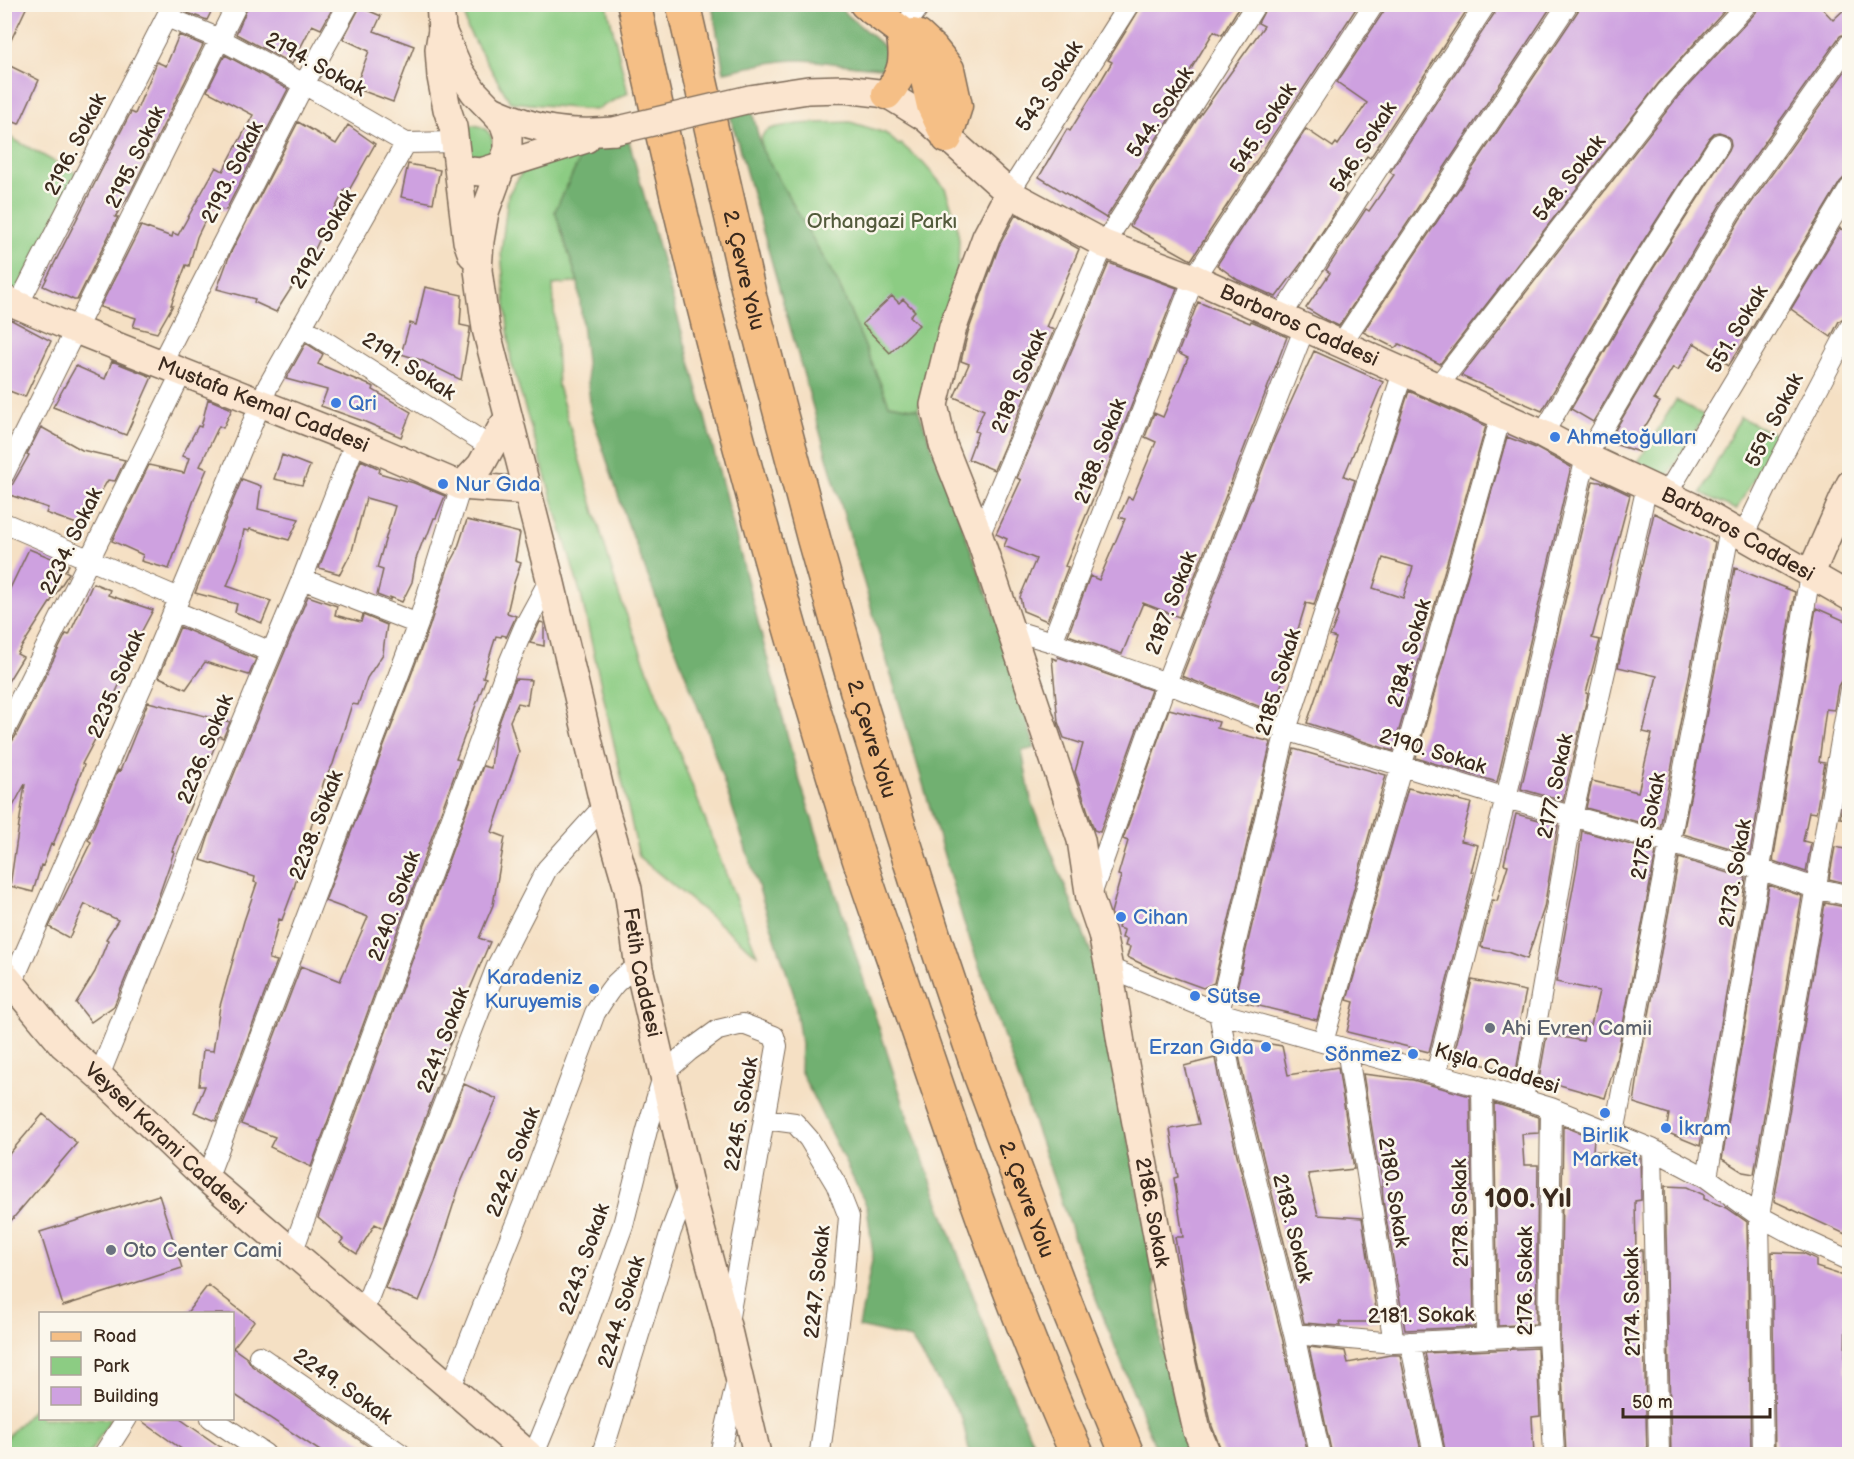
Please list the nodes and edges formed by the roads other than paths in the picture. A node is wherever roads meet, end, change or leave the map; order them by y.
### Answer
1 (237, 4) edge
2 (349, 4) edge
3 (634, 4) edge
4 (683, 4) edge
5 (865, 4) edge
6 (921, 4) edge
7 (1129, 4) edge
8 (1256, 4) edge
9 (1374, 4) edge
10 (1486, 4) edge
11 (1568, 4) edge
12 (1747, 4) edge
13 (170, 11) edge
14 (441, 17) edge
15 (901, 31) junction
16 (220, 39) junction
17 (1850, 43) edge
18 (304, 84) junction
19 (887, 94) junction
20 (491, 110) junction
21 (614, 130) junction
22 (947, 138) junction
23 (406, 143) junction
24 (1719, 144) dead end
25 (456, 145) junction
26 (501, 167) junction
27 (1850, 188) edge
28 (1009, 193) junction
29 (1104, 244) junction
30 (478, 270) junction
31 (1194, 278) junction
32 (11, 302) edge
33 (1281, 316) junction
34 (301, 326) junction
35 (1305, 327) junction
36 (1850, 327) edge
37 (76, 330) junction
38 (1341, 344) junction
39 (172, 368) junction
40 (1403, 372) junction
41 (1437, 387) junction
42 (261, 404) junction
43 (1501, 416) junction
44 (508, 420) junction
45 (1543, 434) junction
46 (356, 441) junction
47 (492, 447) junction
48 (1586, 457) junction
49 (4, 474) edge
50 (461, 486) junction
51 (1849, 488) edge
52 (1657, 490) junction
53 (528, 491) junction
54 (4, 523) edge
55 (1736, 532) junction
56 (979, 536) junction
57 (88, 561) junction
58 (1810, 575) junction
59 (302, 579) junction
60 (550, 579) junction
61 (1850, 597) edge
62 (176, 605) junction
63 (418, 624) junction
64 (1010, 629) junction
65 (1052, 642) junction
66 (271, 652) junction
67 (1166, 683) junction
68 (1850, 689) edge
69 (1286, 730) junction
70 (4, 732) edge
71 (1402, 767) junction
72 (1506, 798) junction
73 (604, 806) junction
74 (1572, 817) junction
75 (1670, 843) junction
76 (1759, 869) junction
77 (1815, 888) junction
78 (1850, 896) edge
79 (1090, 899) junction
80 (639, 968) junction
81 (1109, 968) junction
82 (8, 978) edge
83 (1219, 1013) junction
84 (1323, 1042) junction
85 (1347, 1049) junction
86 (664, 1073) junction
87 (1436, 1074) junction
88 (99, 1076) junction
89 (1482, 1087) junction
90 (1523, 1100) junction
91 (1551, 1108) junction
92 (765, 1119) junction
93 (1614, 1133) junction
94 (1652, 1149) junction
95 (1707, 1178) junction
96 (207, 1179) junction
97 (688, 1184) junction
98 (1759, 1216) junction
99 (292, 1253) junction
100 (1850, 1261) edge
101 (363, 1312) junction
102 (727, 1326) junction
103 (1294, 1334) junction
104 (1548, 1335) junction
105 (1486, 1337) junction
106 (1402, 1342) junction
107 (259, 1356) dead end
108 (738, 1374) junction
109 (451, 1387) junction
110 (127, 1420) edge
111 (212, 1420) edge
112 (112, 1452) edge
113 (265, 1455) edge
114 (401, 1455) edge
115 (528, 1455) edge
116 (534, 1455) edge
117 (602, 1455) edge
118 (720, 1455) edge
119 (757, 1455) edge
120 (818, 1455) edge
121 (1077, 1455) edge
122 (1127, 1455) edge
123 (1207, 1455) edge
124 (1320, 1455) edge
125 (1434, 1455) edge
126 (1554, 1455) edge
127 (1659, 1455) edge
128 (1763, 1455) edge

1 - 16 street, 2195. Sokak
2 - 18 street, 2193. Sokak
3 - 121 highway
4 - 122 highway, 2. Çevre Yolu
5 - 15 main road
6 - 15 street
7 - 28 street, 543. Sokak
8 - 29 street, 544. Sokak
9 - 31 street, 545. Sokak
10 - 33 street, 546. Sokak
11 - 38 street
12 - 41 street, 548. Sokak
13 - 16 street, 2194. Sokak
13 - 32 street, 2196. Sokak
14 - 20 main road
14 - 25 main road
15 - 19 main road
15 - 22 main road
16 - 18 street, 2194. Sokak
16 - 37 street, 2195. Sokak
17 - 48 street
18 - 23 street, 2194. Sokak
18 - 39 street, 2193. Sokak
19 - 21 main road, Barbaros Caddesi, bridge
19 - 22 main road, Barbaros Caddesi
20 - 21 main road
20 - 25 main road
20 - 26 main road
21 - 26 main road
22 - 28 main road, Barbaros Caddesi
23 - 25 street
23 - 34 street, 2192. Sokak
24 - 45 street
25 - 26 main road
25 - 30 main road
26 - 30 main road
27 - 52 street, 551. Sokak
28 - 29 main road, Barbaros Caddesi
28 - 56 main road, 2186. Sokak
29 - 31 main road, Barbaros Caddesi
29 - 56 street, 2189. Sokak
30 - 44 main road, Fetih Caddesi
31 - 33 main road, Barbaros Caddesi
31 - 65 street, 2188. Sokak
32 - 37 main road, Mustafa Kemal Caddesi
33 - 35 main road, Barbaros Caddesi
34 - 42 street, 2192. Sokak
34 - 47 street, 2191. Sokak
35 - 38 main road, Barbaros Caddesi
35 - 67 street, 2187. Sokak
36 - 55 street, 559. Sokak
37 - 39 main road, Mustafa Kemal Caddesi
37 - 49 street, 2195. Sokak
38 - 40 main road, Barbaros Caddesi
39 - 42 main road, Mustafa Kemal Caddesi
39 - 57 street, 2234. Sokak
40 - 41 main road, Barbaros Caddesi
40 - 69 street, 2185. Sokak
41 - 43 main road, Barbaros Caddesi
42 - 46 main road, Mustafa Kemal Caddesi
42 - 62 street, 2235. Sokak
43 - 45 main road, Barbaros Caddesi
43 - 71 street, 2184. Sokak
44 - 47 main road
44 - 53 main road, Fetih Caddesi
45 - 48 main road, Barbaros Caddesi
46 - 50 main road, Mustafa Kemal Caddesi
46 - 59 street, 2236. Sokak
47 - 50 main road
48 - 52 main road, Barbaros Caddesi
48 - 72 street
50 - 53 main road, Mustafa Kemal Caddesi
50 - 63 street, 2238. Sokak
51 - 58 main road
52 - 55 main road, Barbaros Caddesi
52 - 74 street, 2177. Sokak
53 - 60 main road, Fetih Caddesi
54 - 57 street
55 - 58 main road, Barbaros Caddesi
55 - 75 street, 2175. Sokak
56 - 64 main road, 2186. Sokak
57 - 62 street
57 - 70 street, 2234. Sokak
58 - 61 main road, Barbaros Caddesi
58 - 76 street, 2173. Sokak
59 - 63 street
59 - 66 street, 2236. Sokak
60 - 73 main road, Fetih Caddesi
60 - 99 street, 2240. Sokak
62 - 66 street
62 - 82 street, 2235. Sokak
63 - 96 street, 2238. Sokak
64 - 65 street, 2190. Sokak
64 - 79 main road, 2186. Sokak
65 - 67 street, 2190. Sokak
66 - 88 street, 2236. Sokak
67 - 69 street, 2190. Sokak
67 - 79 street, 2187. Sokak
68 - 77 street
69 - 71 street, 2190. Sokak
69 - 83 street, 2185. Sokak
71 - 72 street, 2190. Sokak
71 - 84 street, 2184. Sokak
72 - 74 street, 2190. Sokak
72 - 87 street
73 - 80 main road, Fetih Caddesi
73 - 101 street, 2241. Sokak
74 - 75 street, 2190. Sokak
74 - 90 street, 2177. Sokak
75 - 76 street, 2190. Sokak
75 - 93 street, 2175. Sokak
76 - 77 street, 2190. Sokak
76 - 95 street, 2173. Sokak
77 - 78 street, 2190. Sokak
77 - 98 street
79 - 81 main road, 2186. Sokak
80 - 86 main road, Fetih Caddesi
80 - 109 street, 2242. Sokak
81 - 83 street, Kışla Caddesi
81 - 123 main road, 2186. Sokak
82 - 88 main road, Veysel Karani Caddesi
83 - 84 street, Kışla Caddesi
83 - 103 street, 2183. Sokak
84 - 85 street, Kışla Caddesi
85 - 87 street, Kışla Caddesi
85 - 106 street, 2180. Sokak
86 - 92 street, 2245. Sokak
86 - 97 main road, Fetih Caddesi
86 - 116 street, 2243. Sokak
87 - 89 street, Kışla Caddesi
88 - 96 main road, Veysel Karani Caddesi
89 - 90 street, Kışla Caddesi
89 - 105 street, 2178. Sokak
90 - 91 street, Kışla Caddesi
91 - 93 street, Kışla Caddesi
91 - 104 street, 2176. Sokak
92 - 102 street, 2245. Sokak
92 - 120 street, 2247. Sokak
93 - 94 street, Kışla Caddesi
94 - 95 street, Kışla Caddesi
94 - 127 street, 2174. Sokak
95 - 98 street, Kışla Caddesi
96 - 99 main road, Veysel Karani Caddesi
97 - 102 main road, Fetih Caddesi
97 - 117 street, 2244. Sokak
98 - 100 street, Kışla Caddesi
98 - 128 street
99 - 101 main road, Veysel Karani Caddesi
101 - 109 main road, Veysel Karani Caddesi
102 - 108 main road, Fetih Caddesi
103 - 106 street, 2181. Sokak
103 - 124 street, 2183. Sokak
104 - 105 street, 2181. Sokak
104 - 126 street, 2176. Sokak
105 - 106 street, 2181. Sokak
106 - 125 street, 2180. Sokak
107 - 114 street, 2249. Sokak
108 - 118 street
108 - 119 main road, Fetih Caddesi
109 - 115 main road, Veysel Karani Caddesi
110 - 112 street
111 - 113 street

